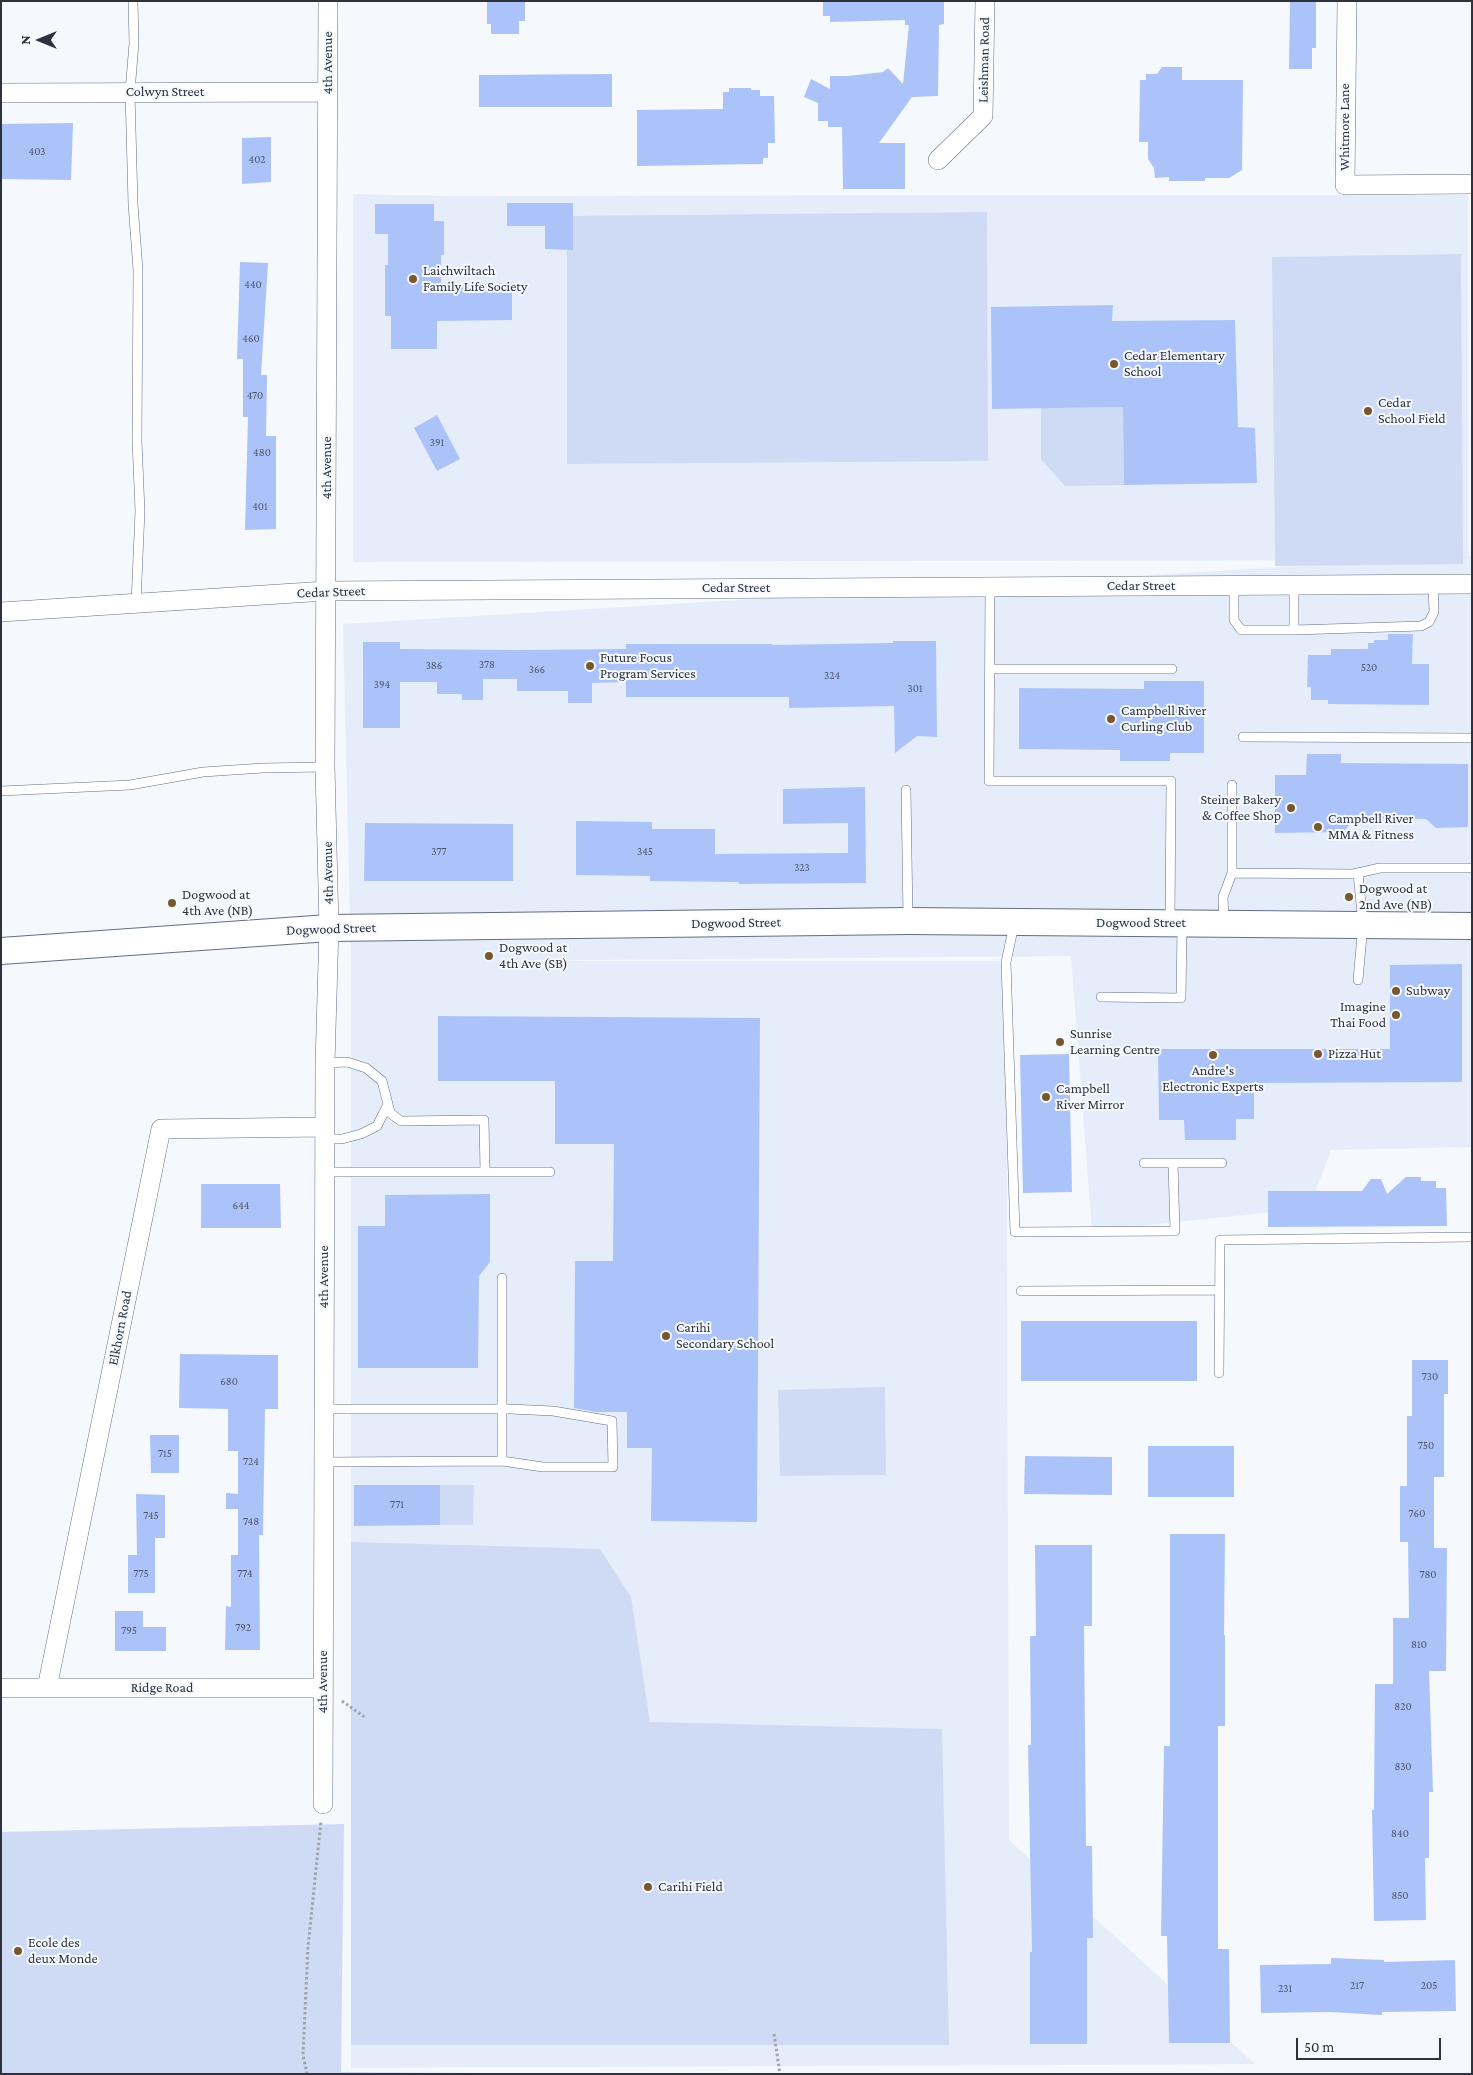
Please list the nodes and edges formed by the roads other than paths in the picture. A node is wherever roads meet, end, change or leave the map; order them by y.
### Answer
1 (133, 1) edge
2 (328, 1) edge
3 (984, 1) edge
4 (1346, 1) edge
5 (130, 92) junction
6 (328, 92) junction
7 (1, 93) edge
8 (938, 160) dead end
9 (1472, 184) edge
10 (1433, 584) junction
11 (1472, 584) edge
12 (1234, 585) junction
13 (1294, 585) junction
14 (990, 587) junction
15 (326, 591) junction
16 (136, 603) junction
17 (1, 612) edge
18 (1294, 630) junction
19 (990, 669) junction
20 (1172, 669) dead end
21 (1243, 737) dead end
22 (1472, 738) edge
23 (325, 767) junction
24 (1232, 785) dead end
25 (906, 790) dead end
26 (1, 791) edge
27 (1472, 868) edge
28 (1232, 873) junction
29 (1358, 873) junction
30 (908, 921) junction
31 (1015, 922) junction
32 (1224, 923) junction
33 (1176, 924) junction
34 (1363, 924) junction
35 (1472, 926) edge
36 (329, 928) junction
37 (1, 951) edge
38 (1358, 980) dead end
39 (1101, 997) dead end
40 (324, 1064) junction
41 (388, 1104) junction
42 (324, 1133) junction
43 (1144, 1163) dead end
44 (1173, 1163) junction
45 (1222, 1163) dead end
46 (324, 1172) junction
47 (485, 1172) junction
48 (550, 1172) dead end
49 (1472, 1237) edge
50 (502, 1278) dead end
51 (1220, 1290) junction
52 (1021, 1291) dead end
53 (1218, 1373) dead end
54 (324, 1409) junction
55 (502, 1409) junction
56 (502, 1461) junction
57 (324, 1462) junction
58 (1, 1688) edge
59 (47, 1688) junction
60 (323, 1688) junction
61 (323, 1804) road end

1 - 5 lane
2 - 6 street, 4th Avenue
3 - 8 street, Leishman Road
4 - 9 street, Whitmore Lane
5 - 6 street, Colwyn Street
5 - 7 street, Colwyn Street
5 - 16 lane
6 - 15 street, 4th Avenue
10 - 11 street, Cedar Street
10 - 13 street, Cedar Street
10 - 18 lane
12 - 13 street, Cedar Street
12 - 14 street, Cedar Street
12 - 18 lane
13 - 18 lane
14 - 15 street, Cedar Street
14 - 19 lane
15 - 16 street, Cedar Street
15 - 23 street, 4th Avenue
16 - 17 street, Cedar Street
19 - 20 lane
19 - 33 lane
21 - 22 lane
23 - 26 lane
23 - 36 street, 4th Avenue
24 - 28 lane
25 - 30 lane
27 - 29 lane
28 - 29 lane
28 - 32 lane
29 - 34 lane
30 - 31 main road, Dogwood Street
30 - 36 main road, Dogwood Street
31 - 33 main road, Dogwood Street
31 - 44 lane
32 - 33 main road, Dogwood Street
32 - 34 main road, Dogwood Street
33 - 39 lane
34 - 35 main road, Dogwood Street
34 - 38 lane
36 - 37 main road, Dogwood Street
36 - 40 street, 4th Avenue
40 - 41 lane
40 - 42 street, 4th Avenue
41 - 42 lane
41 - 47 lane
42 - 46 street, 4th Avenue
42 - 59 street, Elkhorn Road
43 - 44 lane
44 - 45 lane
46 - 47 lane
46 - 54 street, 4th Avenue
47 - 48 lane
49 - 51 lane
50 - 55 lane
51 - 52 lane
51 - 53 lane
54 - 55 lane
54 - 57 street, 4th Avenue
55 - 56 lane
55 - 56 lane
56 - 57 lane
57 - 60 street, 4th Avenue
58 - 59 street, Ridge Road
59 - 60 street, Ridge Road
60 - 61 street, 4th Avenue

